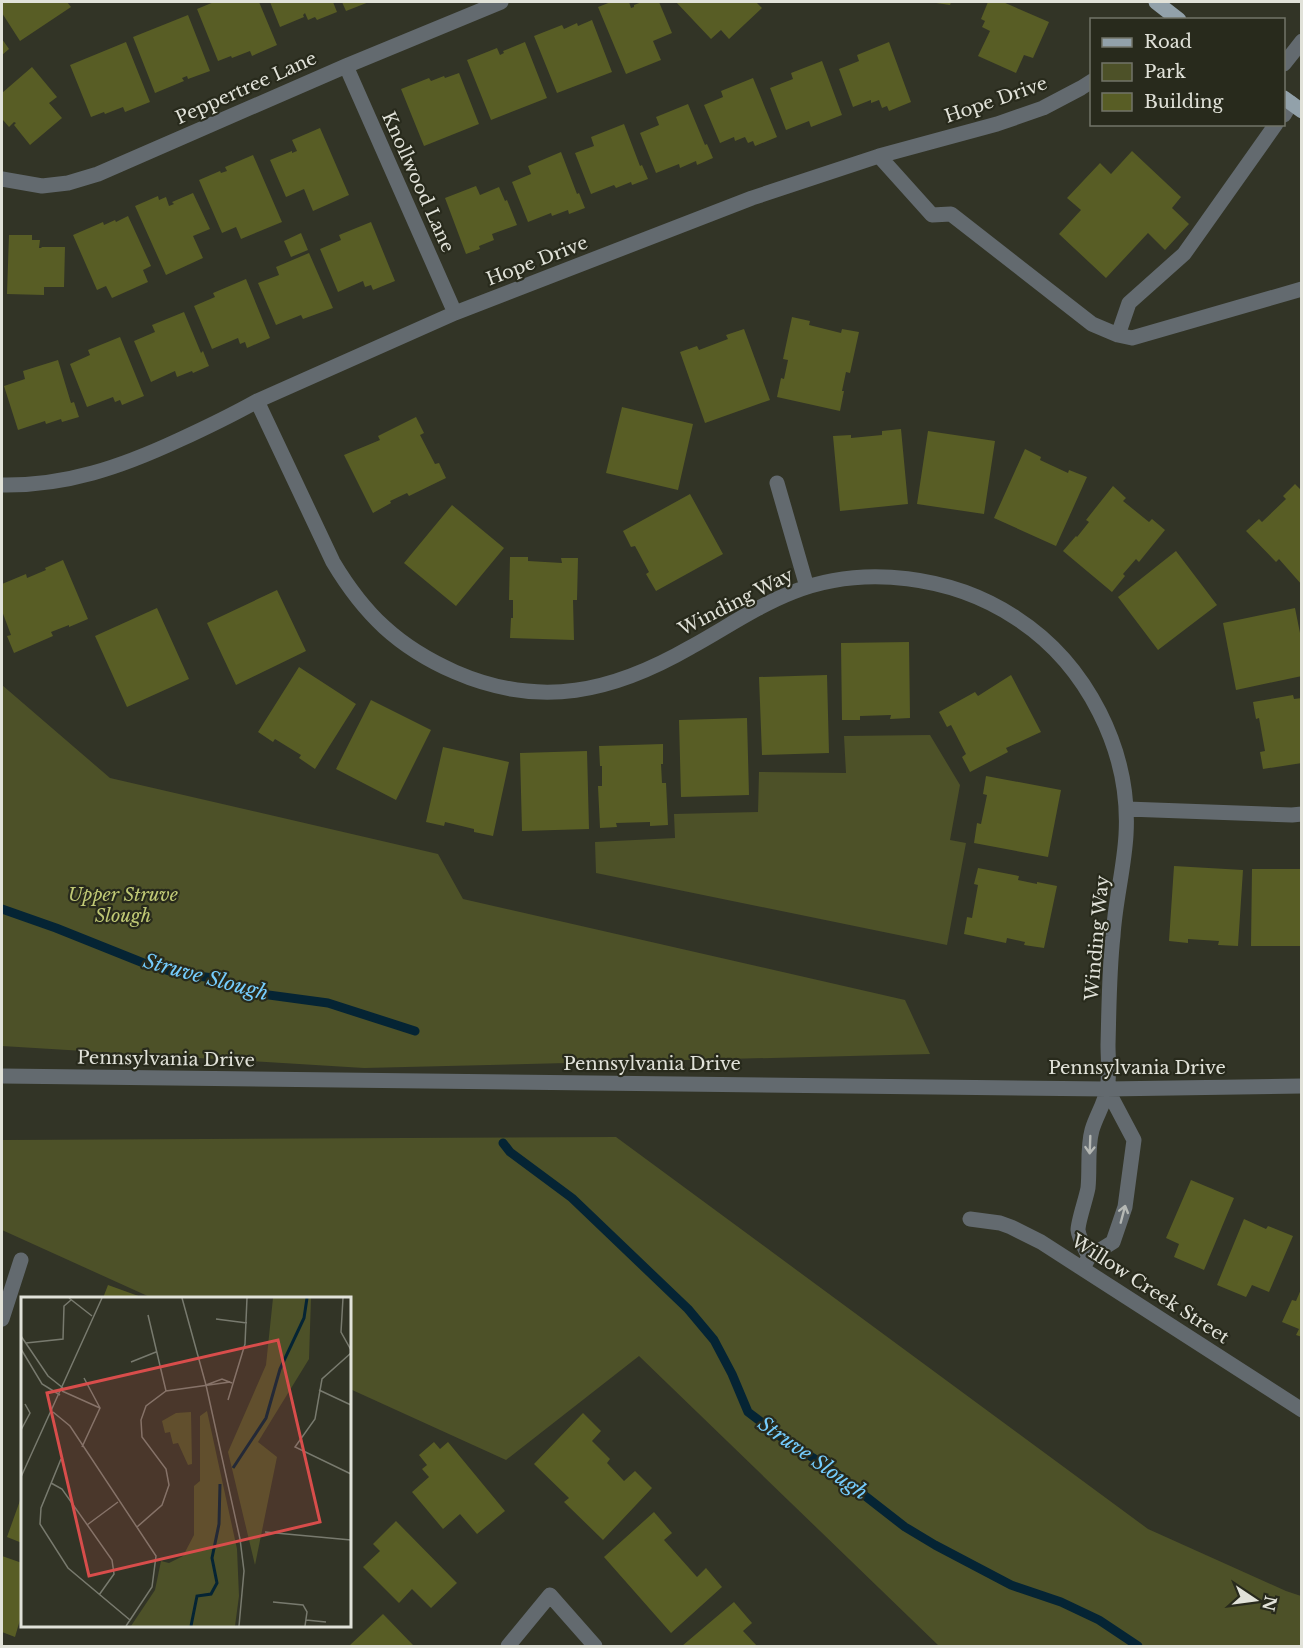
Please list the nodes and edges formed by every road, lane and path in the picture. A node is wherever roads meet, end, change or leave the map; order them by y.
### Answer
1 (501, 2) edge
2 (1160, 10) edge
3 (1175, 18) edge
4 (1302, 41) edge
5 (1285, 63) edge
6 (346, 66) junction
7 (1090, 82) edge
8 (1275, 126) edge
9 (879, 156) junction
10 (2, 179) edge
11 (1302, 289) edge
12 (455, 314) junction
13 (1118, 335) junction
14 (257, 401) junction
15 (777, 483) dead end
16 (2, 485) edge
17 (807, 587) junction
18 (1126, 809) junction
19 (1302, 814) edge
20 (2, 1076) edge
21 (1302, 1086) edge
22 (1107, 1089) junction
23 (970, 1219) dead end
24 (21, 1260) dead end
25 (1086, 1263) junction
26 (2, 1319) edge
27 (1302, 1410) edge
28 (508, 1647) edge
29 (595, 1647) edge

1 - 6 street, Peppertree Lane
2 - 3 main road
4 - 5 street
6 - 10 street, Peppertree Lane
6 - 12 street, Knollwood Lane
7 - 9 street, Hope Drive
8 - 13 street
9 - 12 street, Hope Drive
9 - 13 street
11 - 13 street
12 - 14 street, Hope Drive
14 - 16 street, Hope Drive
14 - 17 street, Winding Way
15 - 17 street
17 - 18 street, Winding Way
18 - 19 street
18 - 22 street, Winding Way
20 - 22 street, Pennsylvania Drive
21 - 22 street, Pennsylvania Drive
22 -> 25 street, Willow Creek Street
25 -> 22 street, Willow Creek Street
23 - 25 street, Willow Creek Street
24 - 26 street
25 - 27 street, Willow Creek Street
28 - 29 street

